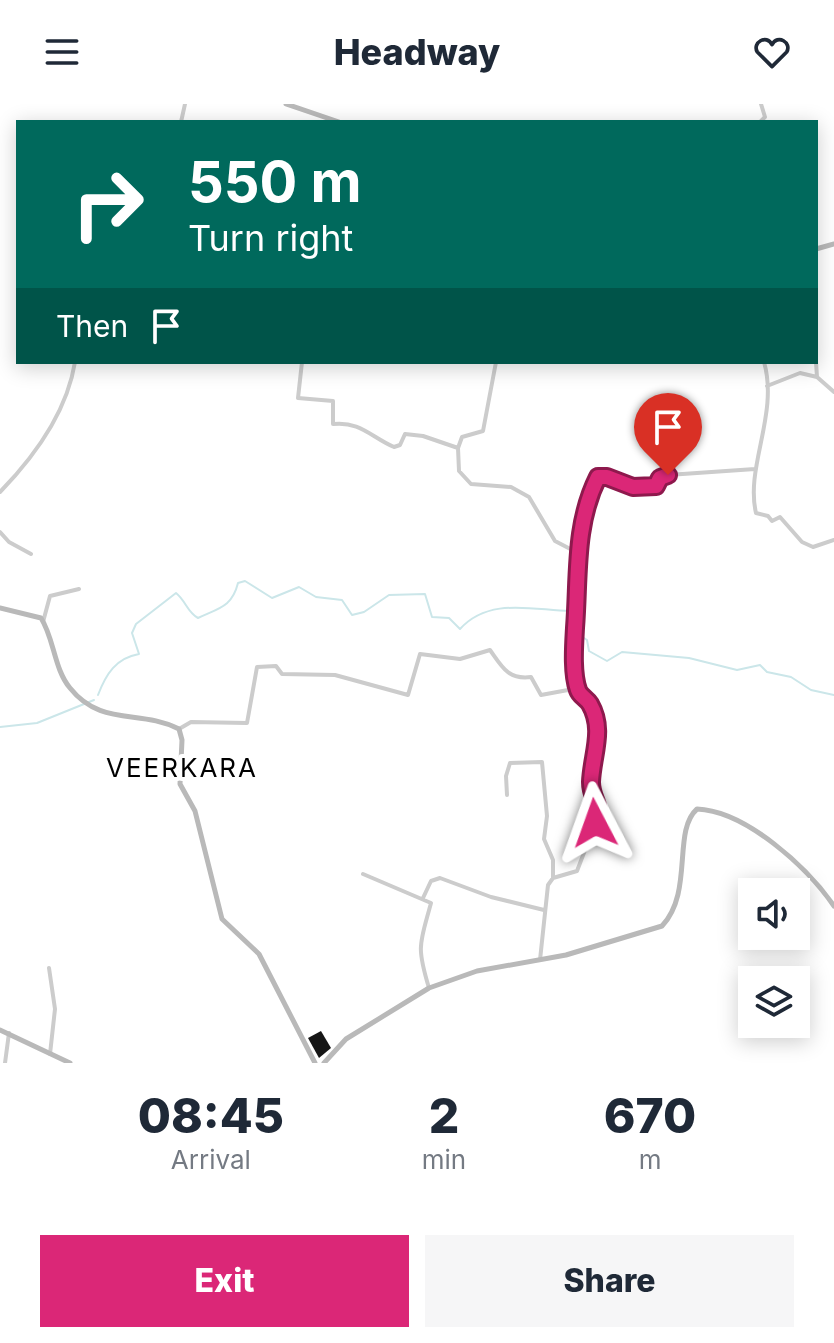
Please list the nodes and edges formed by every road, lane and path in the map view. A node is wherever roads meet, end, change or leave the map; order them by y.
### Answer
1 (286, 104) edge
2 (333, 120) edge
3 (74, 364) edge
4 (302, 364) edge
5 (496, 364) edge
6 (764, 364) edge
7 (816, 364) edge
8 (817, 377) junction
9 (767, 386) junction
10 (834, 392) edge
11 (458, 448) junction
12 (756, 469) junction
13 (0, 492) edge
14 (0, 532) edge
15 (834, 540) edge
16 (578, 553) junction
17 (31, 554) dead end
18 (79, 589) dead end
19 (0, 608) edge
20 (43, 622) junction
21 (578, 693) junction
22 (179, 729) junction
23 (507, 795) dead end
24 (363, 874) dead end
25 (553, 878) junction
26 (423, 899) junction
27 (834, 906) edge
28 (544, 910) junction
29 (540, 960) junction
30 (49, 968) dead end
31 (429, 988) junction
32 (0, 1030) edge
33 (9, 1033) junction
34 (50, 1054) junction
35 (5, 1063) edge
36 (70, 1063) edge
37 (315, 1063) edge
38 (324, 1063) edge

1 - 2 main road
3 - 13 street
4 - 11 street
5 - 11 street
6 - 9 street
7 - 8 street
8 - 9 street
8 - 10 street
9 - 12 street
11 - 16 street
12 - 15 street
12 - 16 street
14 - 17 street
16 - 21 street
18 - 20 street
19 - 20 main road
20 - 22 main road
21 - 22 street
21 - 25 street
22 - 37 main road
23 - 25 street
24 - 26 street
25 - 28 street
26 - 28 street
26 - 31 street
27 - 29 main road
28 - 29 street
29 - 31 main road
30 - 34 street
31 - 38 main road
32 - 33 main road
33 - 34 main road
33 - 35 street
34 - 36 main road

